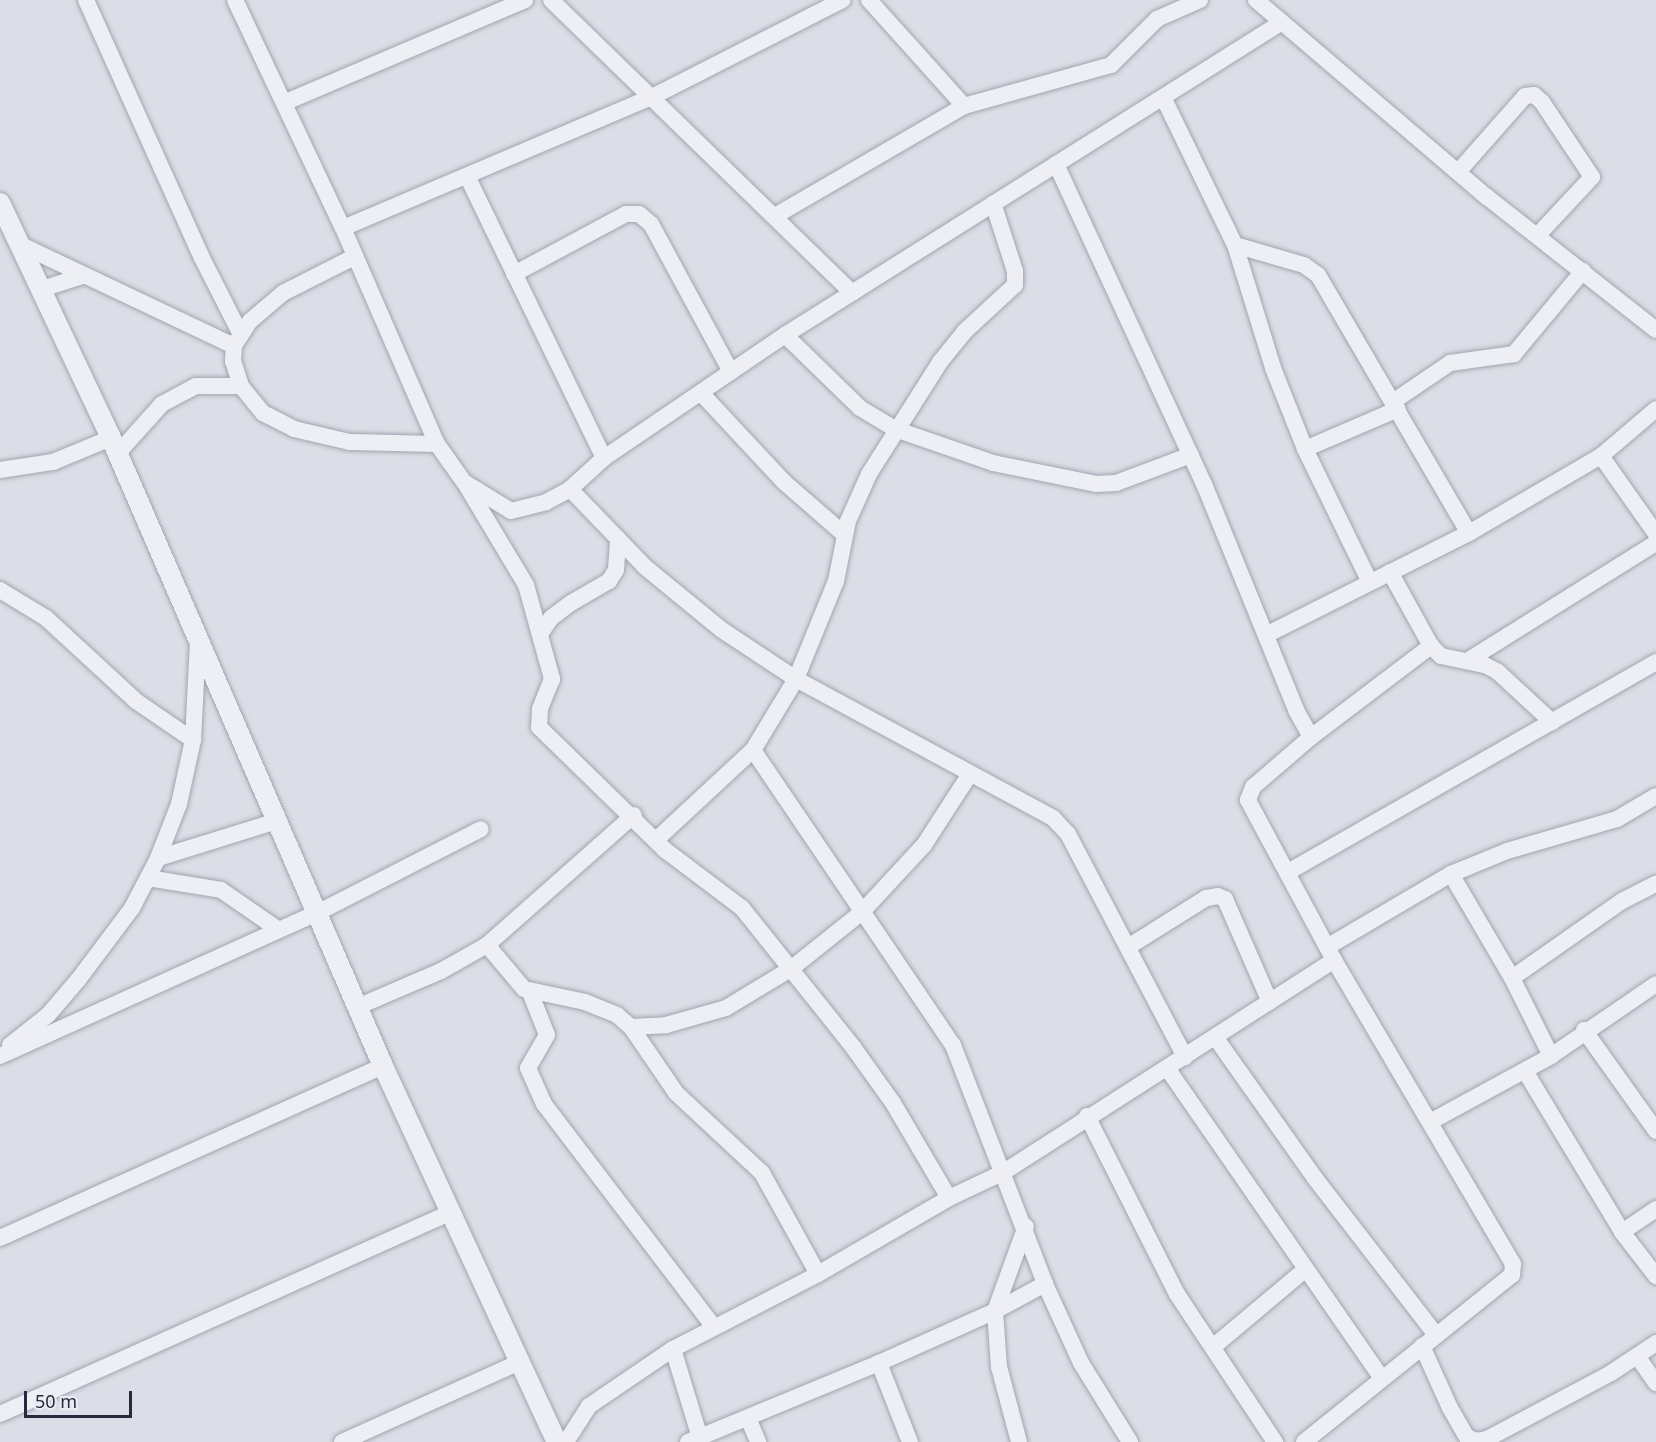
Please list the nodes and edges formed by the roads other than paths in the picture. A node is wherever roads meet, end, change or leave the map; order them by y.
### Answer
1 (86, 0) edge
2 (235, 0) edge
3 (525, 0) edge
4 (551, 0) edge
5 (842, 0) edge
6 (869, 0) edge
7 (1200, 0) edge
8 (1256, 0) edge
9 (1282, 22) junction
10 (650, 98) junction
11 (1164, 99) junction
12 (286, 102) junction
13 (964, 106) junction
14 (1056, 164) junction
15 (1458, 172) junction
16 (468, 178) junction
17 (0, 203) edge
18 (993, 203) junction
19 (775, 216) junction
20 (344, 228) junction
21 (1538, 235) junction
22 (19, 244) junction
23 (1235, 245) junction
24 (354, 257) junction
25 (1583, 271) junction
26 (513, 274) junction
27 (82, 276) junction
28 (42, 289) junction
29 (852, 293) junction
30 (1656, 330) edge
31 (785, 335) junction
32 (238, 340) junction
33 (731, 372) junction
34 (241, 386) junction
35 (701, 393) junction
36 (1396, 405) junction
37 (1656, 409) edge
38 (895, 429) junction
39 (437, 444) junction
40 (114, 445) junction
41 (1305, 449) junction
42 (1191, 455) junction
43 (1601, 456) junction
44 (604, 458) junction
45 (0, 470) edge
46 (464, 482) junction
47 (570, 489) junction
48 (511, 512) junction
49 (490, 525) junction
50 (1469, 533) junction
51 (1656, 534) edge
52 (844, 535) junction
53 (618, 539) junction
54 (1656, 543) edge
55 (1390, 572) junction
56 (1370, 582) junction
57 (0, 590) edge
58 (540, 634) junction
59 (1266, 635) junction
60 (198, 641) junction
61 (1431, 646) junction
62 (1467, 661) junction
63 (1656, 662) edge
64 (796, 679) junction
65 (1552, 722) junction
66 (1311, 737) junction
67 (193, 740) junction
68 (753, 750) junction
69 (970, 774) junction
70 (1656, 796) edge
71 (634, 815) junction
72 (277, 821) junction
73 (481, 829) dead end
74 (656, 840) junction
75 (158, 858) junction
76 (1288, 872) junction
77 (1451, 874) junction
78 (148, 878) junction
79 (1656, 884) edge
80 (861, 913) junction
81 (315, 914) junction
82 (279, 930) junction
83 (487, 945) junction
84 (1128, 947) junction
85 (1331, 954) junction
86 (792, 968) junction
87 (1512, 978) junction
88 (1656, 984) edge
89 (530, 992) junction
90 (1270, 1002) junction
91 (357, 1007) junction
92 (666, 1025) junction
93 (631, 1027) junction
94 (1584, 1030) junction
95 (1215, 1037) junction
96 (0, 1055) edge
97 (653, 1056) junction
98 (1551, 1056) junction
99 (1185, 1057) junction
100 (383, 1066) junction
101 (1167, 1068) junction
102 (1525, 1071) junction
103 (1087, 1116) junction
104 (1430, 1122) junction
105 (1656, 1131) edge
106 (1004, 1172) junction
107 (949, 1198) junction
108 (1656, 1209) edge
109 (450, 1213) junction
110 (1026, 1226) junction
111 (1622, 1232) junction
112 (0, 1238) edge
113 (1306, 1269) junction
114 (818, 1274) junction
115 (1656, 1276) edge
116 (1045, 1284) junction
117 (995, 1311) junction
118 (713, 1326) junction
119 (1429, 1341) junction
120 (1656, 1342) edge
121 (1213, 1347) junction
122 (673, 1348) junction
123 (1637, 1356) junction
124 (520, 1362) junction
125 (879, 1363) junction
126 (1382, 1378) junction
127 (1656, 1383) edge
128 (0, 1414) edge
129 (748, 1418) junction
130 (694, 1440) edge
131 (342, 1442) edge
132 (557, 1442) edge
133 (566, 1442) edge
134 (758, 1442) edge
135 (910, 1442) edge
136 (1019, 1442) edge
137 (1130, 1442) edge
138 (1275, 1442) edge
139 (1304, 1442) edge

1 - 32 street
2 - 12 street
3 - 12 street
4 - 10 street
5 - 10 street
6 - 13 street
7 - 13 street
8 - 9 street
9 - 11 street
9 - 15 street
10 - 16 street
10 - 19 street
11 - 14 street
11 - 23 street
12 - 20 street
13 - 19 street
14 - 18 street
14 - 42 street
15 - 21 street
15 - 21 street
16 - 20 street
16 - 26 street
17 - 22 street
18 - 29 street
18 - 38 street
19 - 29 street
20 - 24 street
21 - 25 street
22 - 27 street
22 - 28 street
23 - 36 street
23 - 41 street
24 - 32 street
24 - 39 street
25 - 30 street
25 - 36 street
26 - 33 street
26 - 44 street
27 - 28 street
27 - 32 street
28 - 40 street
29 - 31 street
31 - 33 street
31 - 38 street
32 - 34 street
33 - 35 street
34 - 39 street
34 - 40 street
35 - 44 street
35 - 52 street
36 - 41 street
36 - 50 street
37 - 43 street
38 - 42 street
38 - 52 street
39 - 46 street
40 - 45 street
40 - 60 street
41 - 56 street
42 - 59 street
43 - 50 street
43 - 51 street
44 - 47 street
46 - 48 street
46 - 49 street
47 - 48 street
47 - 53 street
48 - 49 street
49 - 58 street
50 - 55 street
52 - 64 street
53 - 58 street
53 - 64 street
54 - 62 street
55 - 56 street
55 - 61 street
56 - 59 street
57 - 67 street
58 - 71 street
59 - 66 street
60 - 67 street
60 - 72 street
61 - 62 street
61 - 66 street
62 - 65 street
63 - 65 street
64 - 68 street
64 - 69 street
65 - 76 street
66 - 76 street
67 - 75 street
68 - 74 street
68 - 80 street
69 - 80 street
69 - 84 street
70 - 77 street
71 - 74 street
71 - 83 street
72 - 75 street
72 - 81 street
73 - 81 street
74 - 86 street
75 - 78 street
76 - 85 street
77 - 85 street
77 - 87 street
78 - 82 street
78 - 96 street
79 - 87 street
80 - 86 street
80 - 106 street
81 - 82 street
81 - 91 street
82 - 96 street
83 - 89 street
83 - 91 street
84 - 90 street
84 - 99 street
85 - 90 street
85 - 104 street
86 - 92 street
86 - 107 street
87 - 98 street
88 - 94 street
89 - 93 street
89 - 118 street
90 - 95 street
91 - 100 street
92 - 93 street
92 - 97 street
93 - 97 street
94 - 98 street
94 - 105 street
95 - 99 street
95 - 119 street
97 - 114 street
98 - 102 street
99 - 101 street
100 - 109 street
100 - 112 street
101 - 103 street
101 - 113 street
102 - 104 street
102 - 111 street
103 - 106 street
103 - 121 street
104 - 119 street
106 - 107 street
106 - 110 street
107 - 114 street
108 - 111 street
109 - 124 street
109 - 128 street
110 - 116 street
110 - 117 street
111 - 115 street
113 - 121 street
113 - 126 street
114 - 118 street
116 - 117 street
116 - 137 street
117 - 125 street
117 - 136 street
118 - 122 street
119 - 123 street
119 - 126 street
120 - 123 street
121 - 138 street
122 - 130 street
122 - 133 street
123 - 127 street
124 - 131 street
124 - 132 street
125 - 129 street
125 - 135 street
126 - 139 street
129 - 130 street
129 - 134 street

